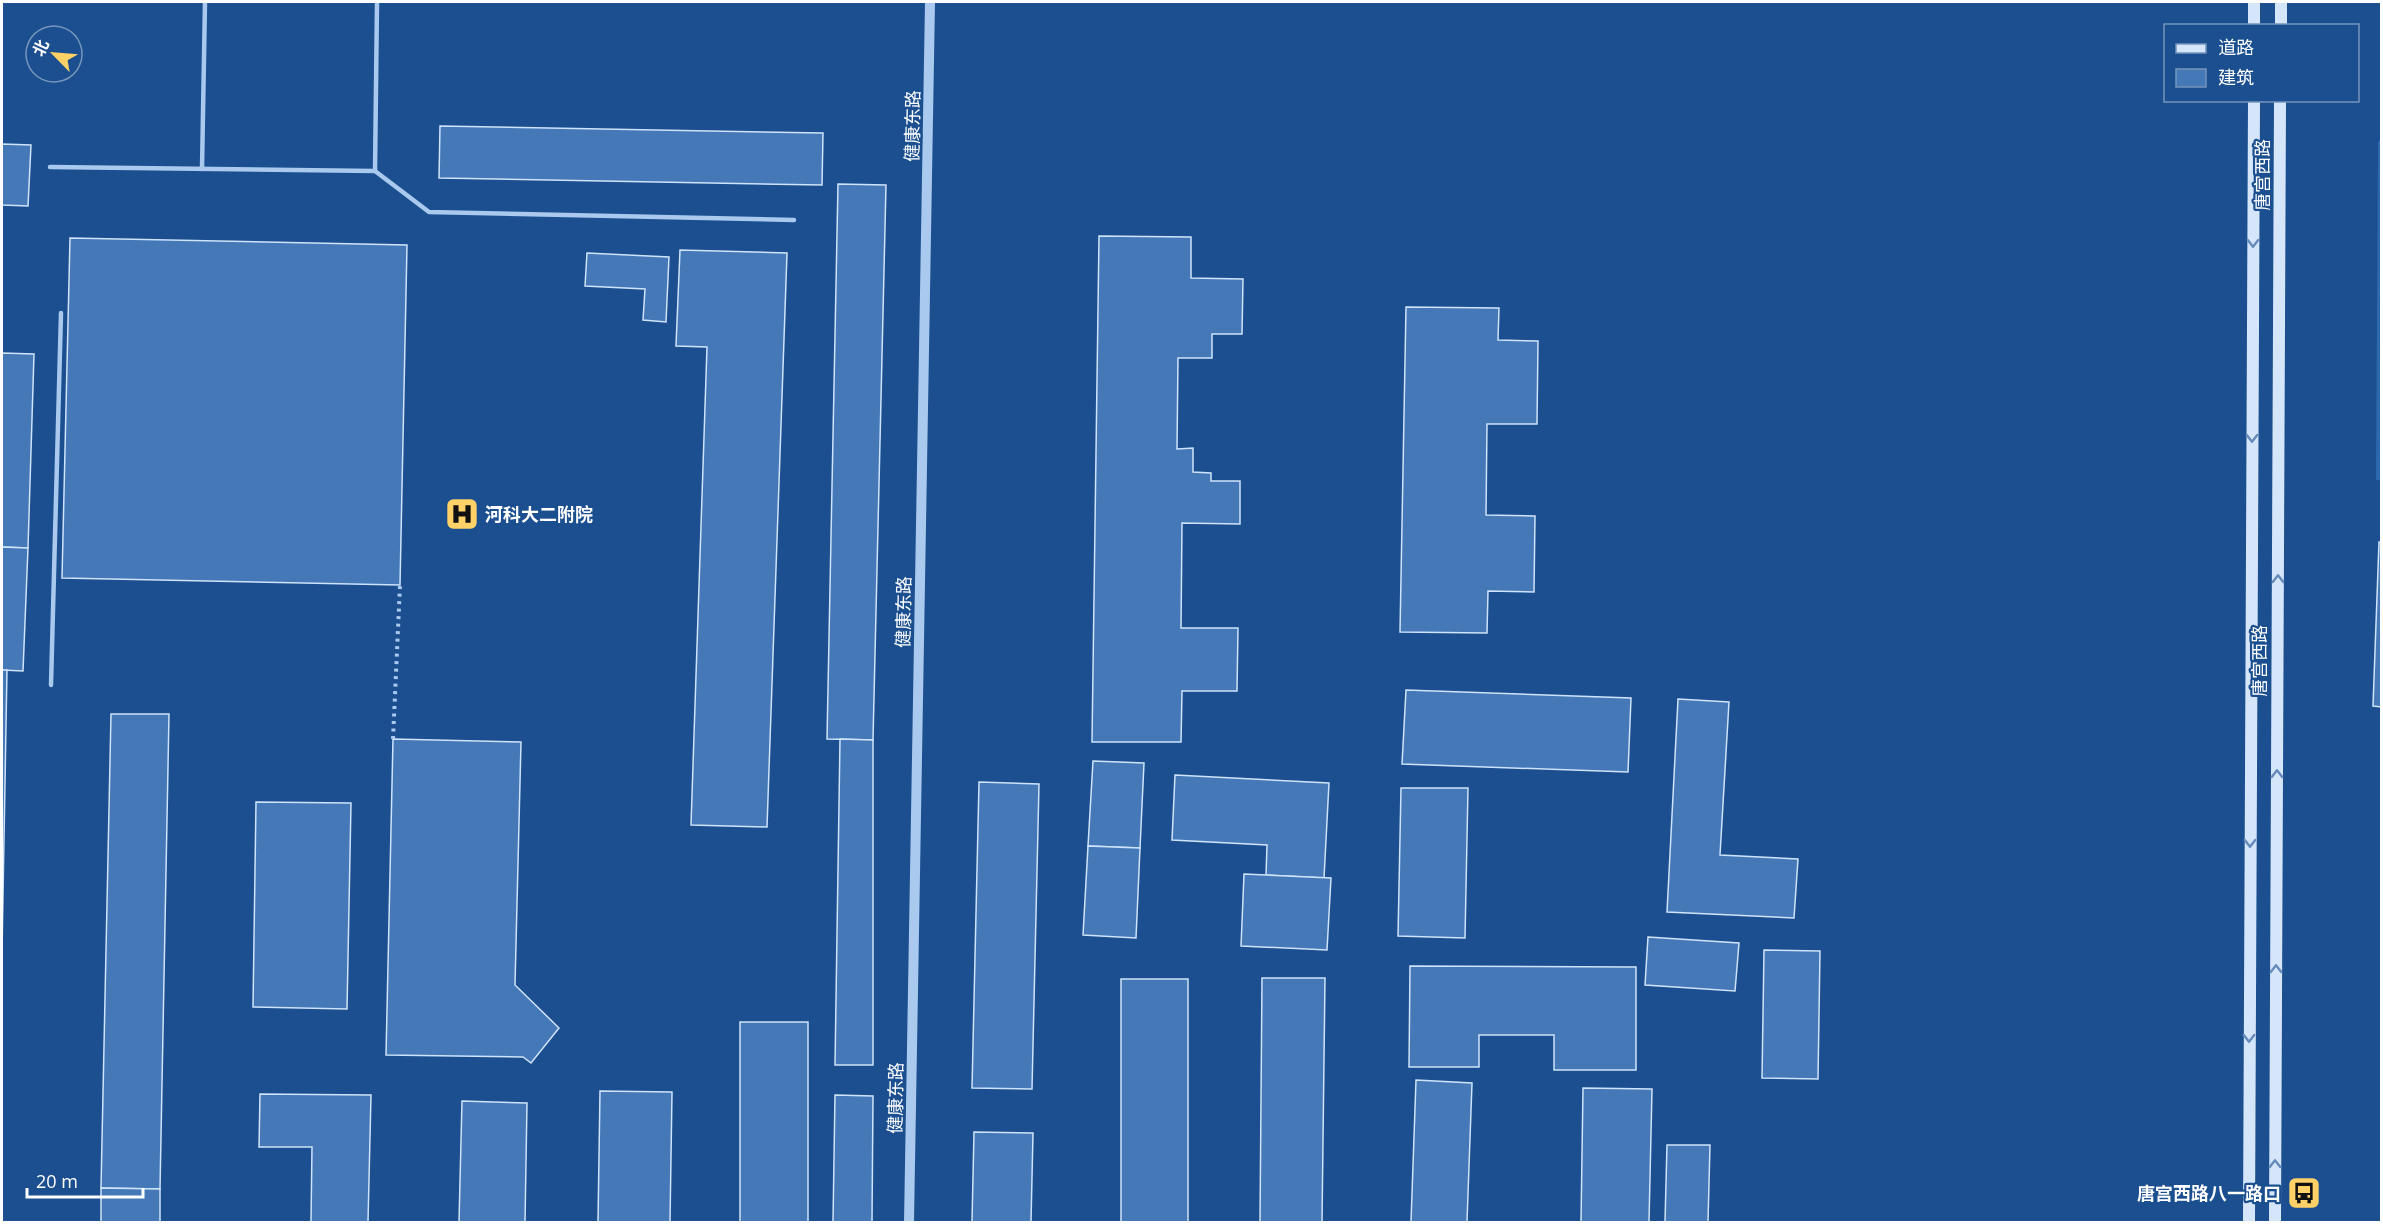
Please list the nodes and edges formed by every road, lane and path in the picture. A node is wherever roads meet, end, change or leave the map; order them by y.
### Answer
1 (205, 2) edge
2 (377, 2) edge
3 (930, 2) edge
4 (2254, 2) edge
5 (2281, 2) edge
6 (2254, 24) edge
7 (2281, 24) edge
8 (2254, 102) edge
9 (2280, 102) edge
10 (50, 167) dead end
11 (202, 169) junction
12 (375, 171) junction
13 (794, 220) dead end
14 (61, 313) dead end
15 (400, 585) dead end
16 (51, 686) dead end
17 (393, 739) dead end
18 (909, 1222) edge
19 (2248, 1222) edge
20 (2275, 1222) edge

1 - 11 lane
2 - 12 lane
3 - 18 street, 健康东路
4 - 6 main road
5 - 7 main road
8 -> 19 main road, 唐宫西路
20 -> 9 main road, 唐宫西路
10 - 11 lane
11 - 12 lane
12 - 13 lane
14 - 16 lane
15 - 17 path

